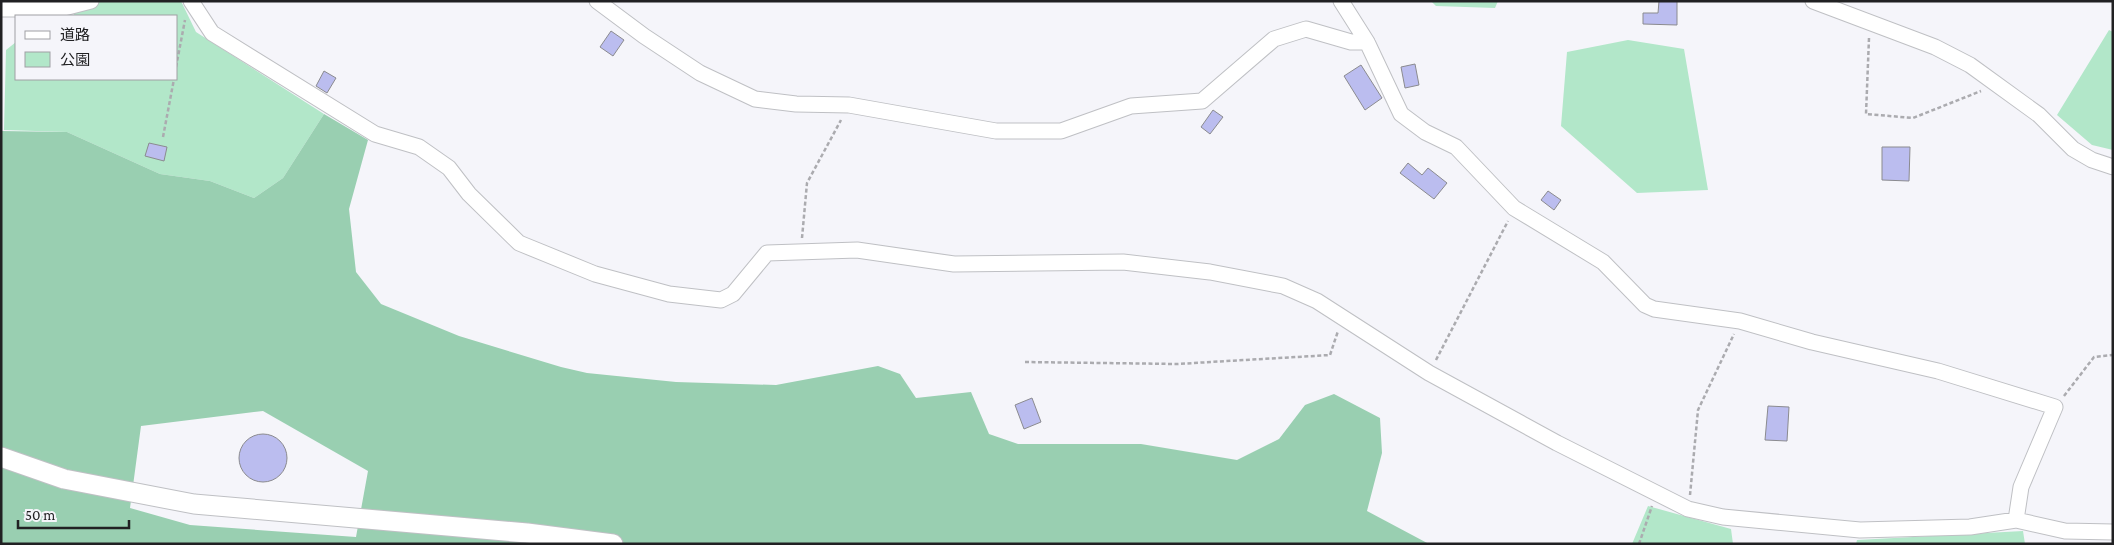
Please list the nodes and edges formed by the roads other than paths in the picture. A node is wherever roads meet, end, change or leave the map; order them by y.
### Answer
1 (90, 1) edge
2 (191, 1) edge
3 (598, 1) edge
4 (1340, 1) edge
5 (1813, 1) edge
6 (1, 9) edge
7 (1367, 42) junction
8 (2113, 167) edge
9 (1, 457) edge
10 (2016, 520) junction
11 (2113, 532) edge
12 (613, 544) edge

1 - 6 street
2 - 10 street
3 - 7 street
4 - 7 street
5 - 8 street
7 - 10 street
9 - 12 street
10 - 11 street

